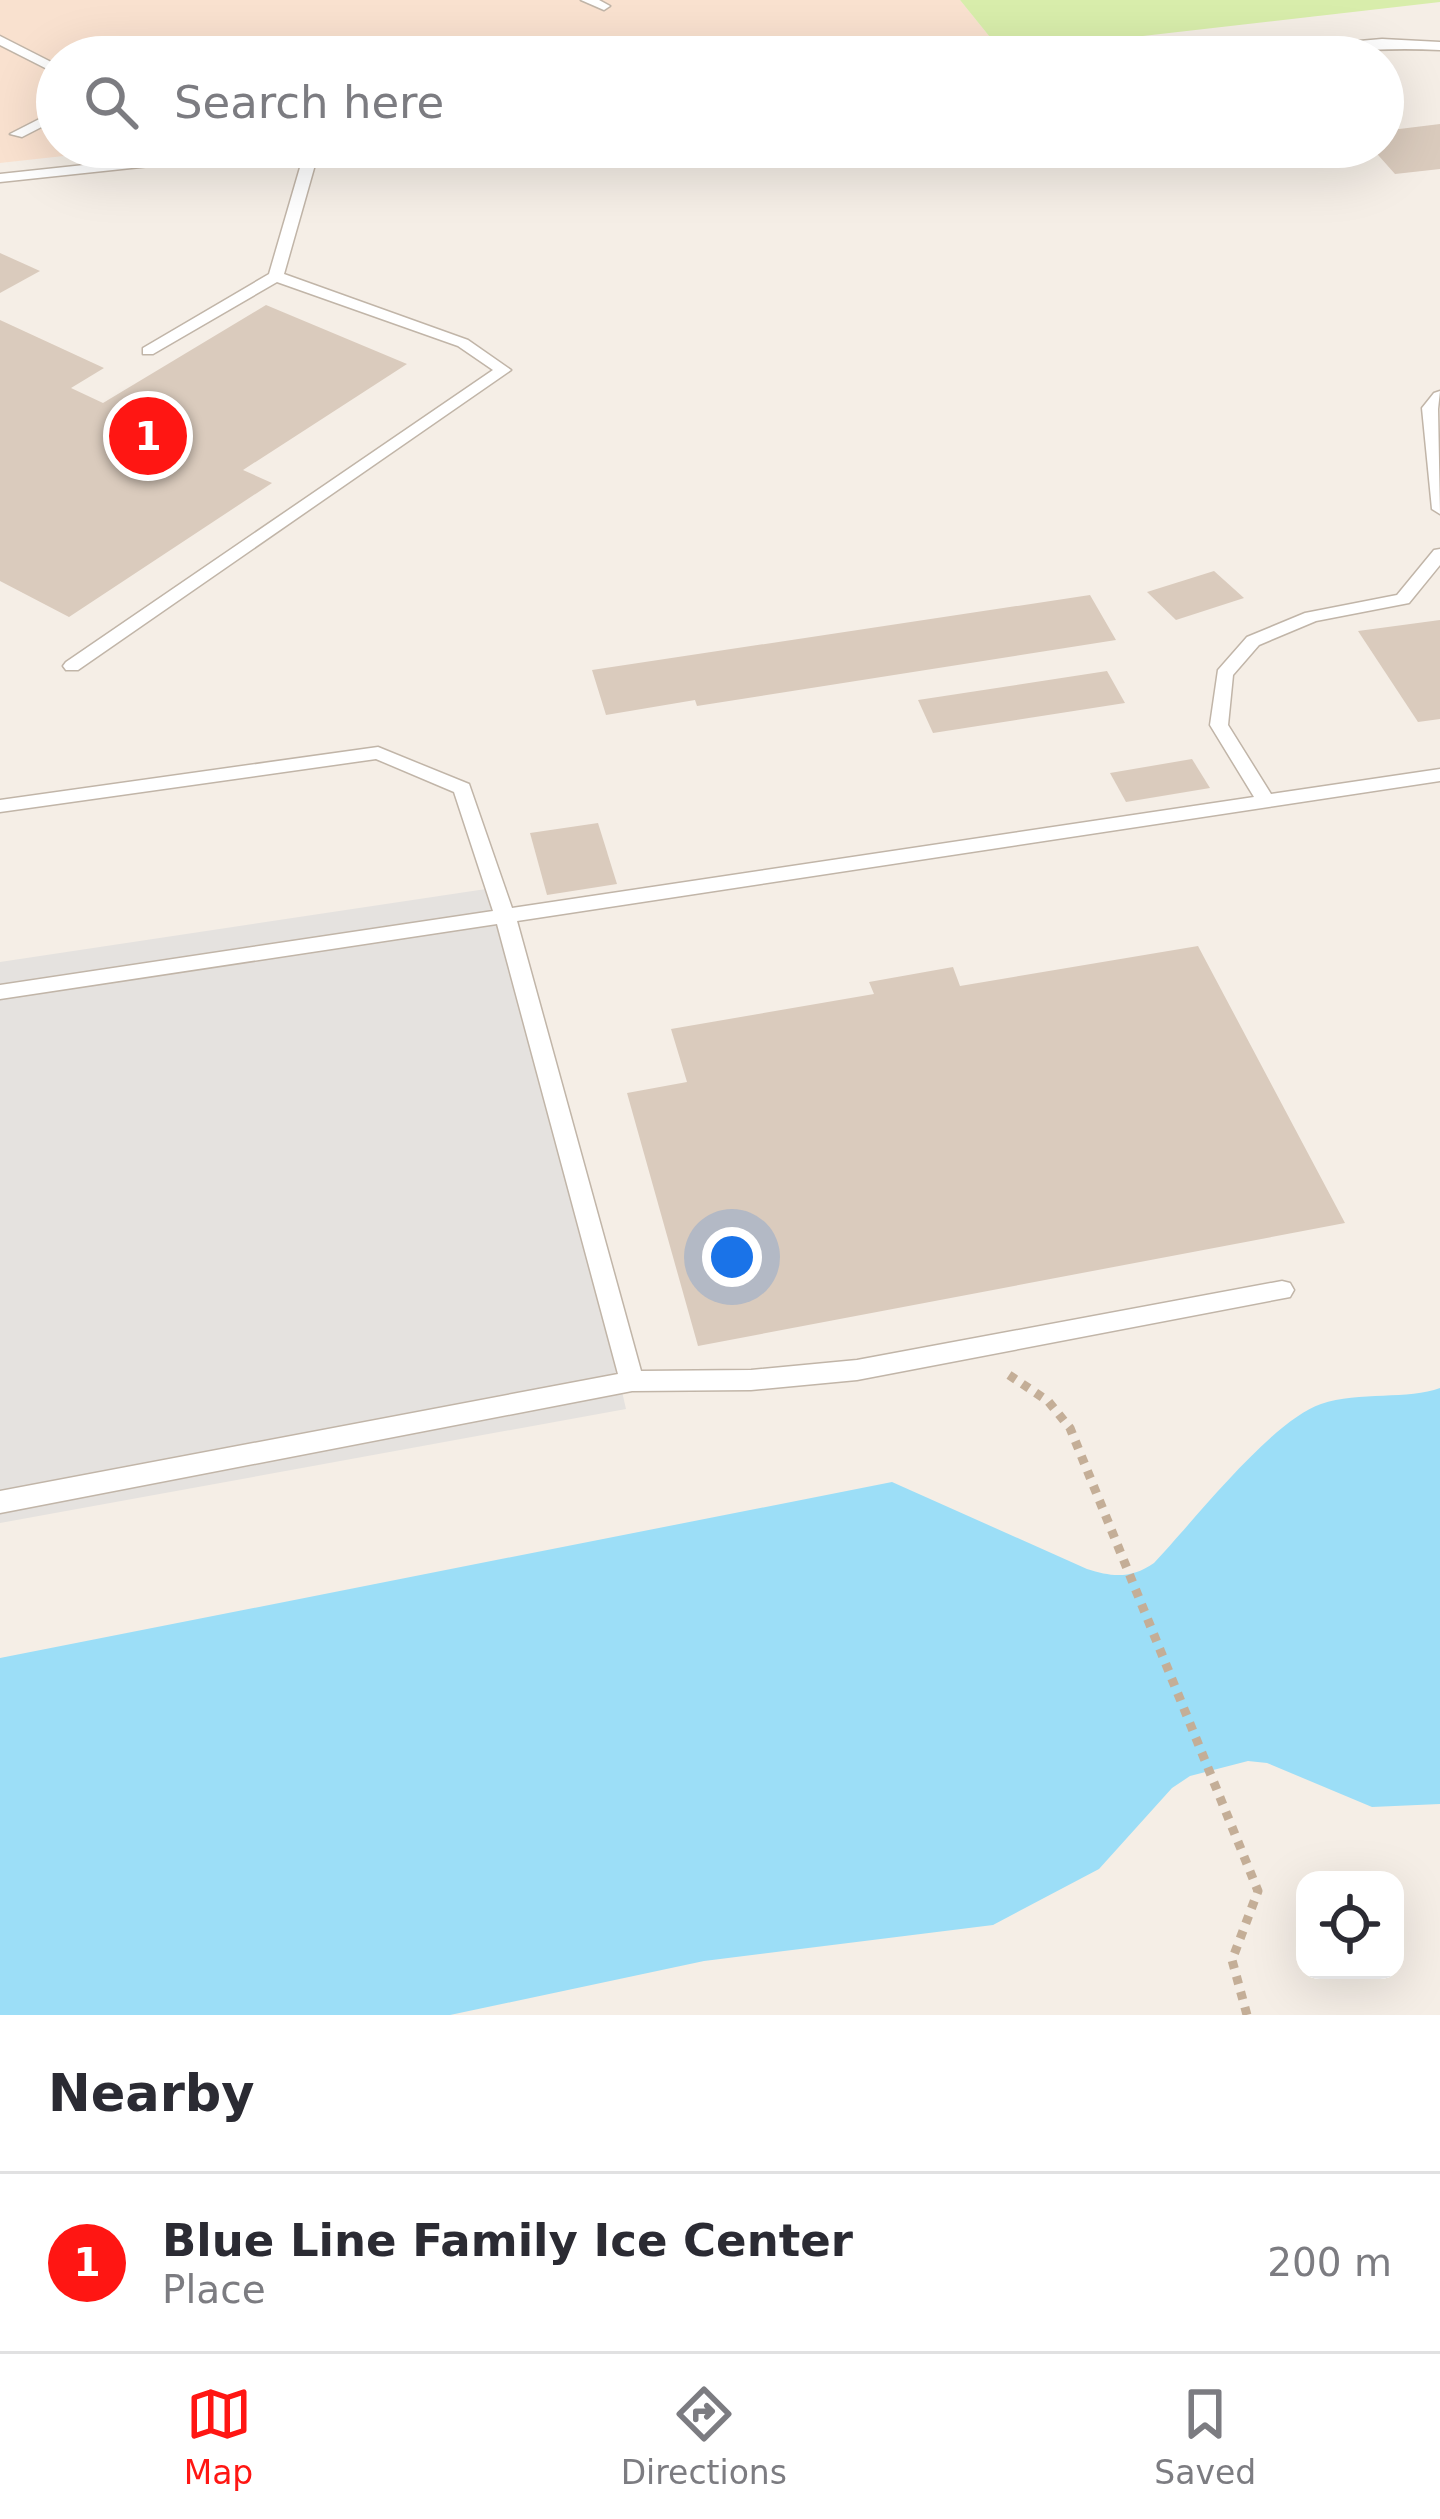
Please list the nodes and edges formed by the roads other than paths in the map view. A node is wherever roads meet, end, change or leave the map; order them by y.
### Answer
1 (587, 0) edge
2 (604, 6) dead end
3 (0, 40) edge
4 (1404, 44) edge
5 (1440, 46) edge
6 (36, 59) edge
7 (36, 124) edge
8 (16, 134) dead end
9 (94, 168) edge
10 (307, 168) edge
11 (0, 178) edge
12 (276, 276) junction
13 (148, 350) dead end
14 (1440, 396) edge
15 (1440, 509) edge
16 (1440, 554) edge
17 (72, 666) dead end
18 (1440, 775) edge
19 (1266, 801) junction
20 (0, 806) edge
21 (505, 916) junction
22 (0, 992) edge
23 (1282, 1290) dead end
24 (632, 1381) junction
25 (0, 1502) edge

1 - 2 lane
3 - 6 lane
4 - 5 lane
7 - 8 lane
9 - 11 lane
10 - 12 lane
12 - 13 lane
12 - 17 lane
14 - 15 lane
16 - 19 lane
18 - 19 lane
19 - 21 lane
20 - 21 lane
21 - 22 lane
21 - 24 lane
23 - 24 lane
24 - 25 lane

